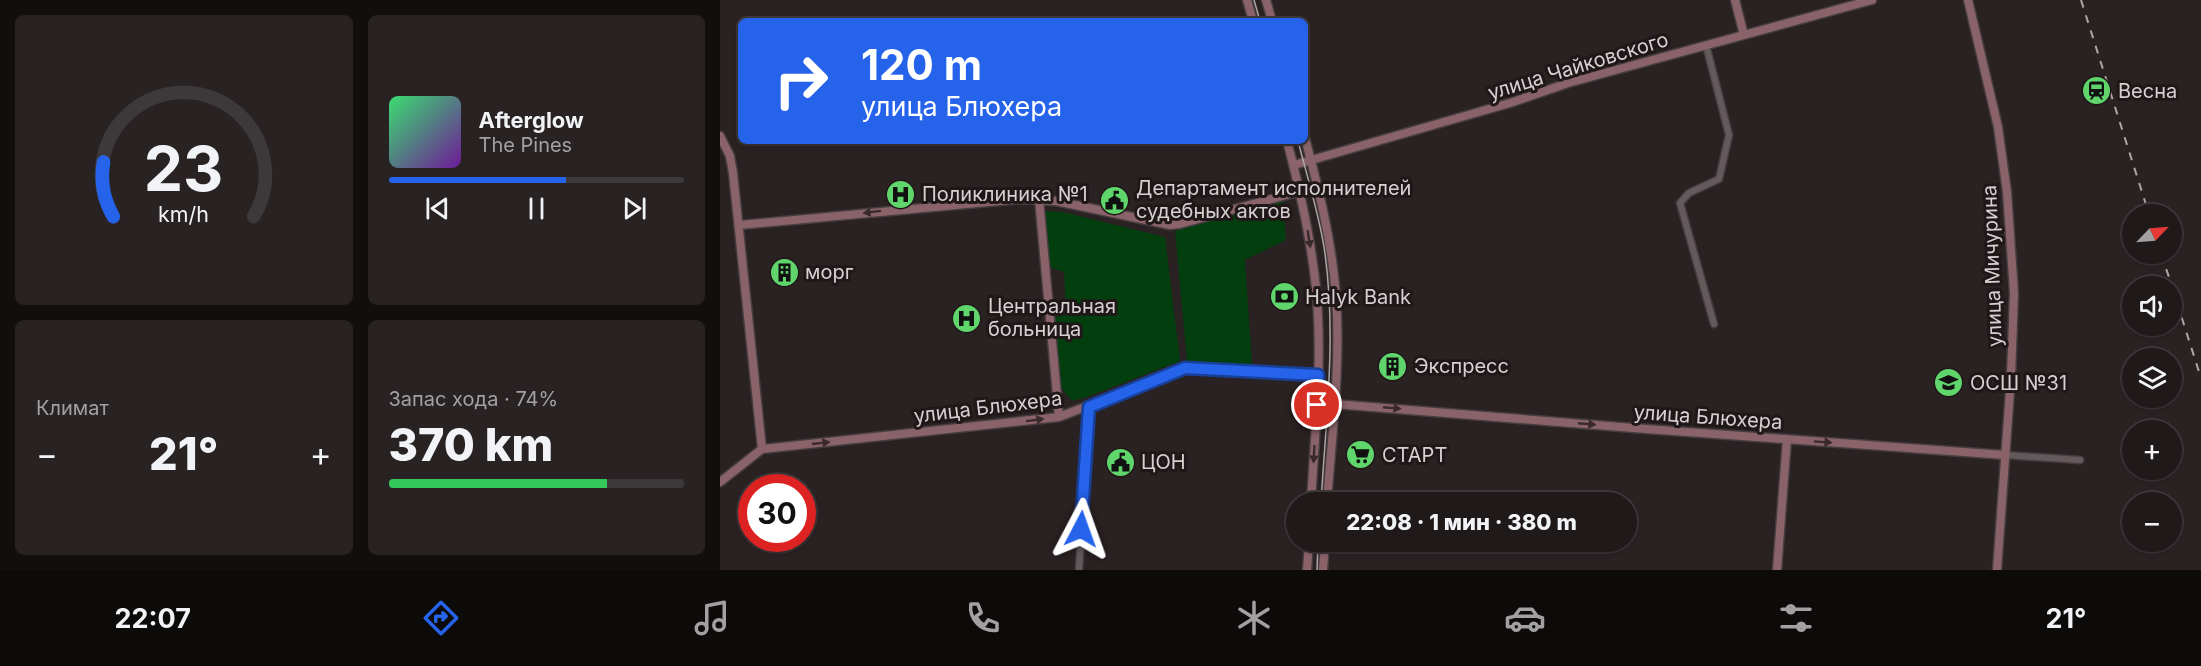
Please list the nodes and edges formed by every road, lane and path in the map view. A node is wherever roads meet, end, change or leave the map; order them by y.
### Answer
1 (1247, 0) edge
2 (1266, 0) edge
3 (1735, 0) edge
4 (1872, 0) edge
5 (1968, 0) edge
6 (1252, 18) edge
7 (1271, 18) edge
8 (1744, 35) junction
9 (1706, 45) junction
10 (720, 136) edge
11 (1288, 144) edge
12 (1307, 144) edge
13 (1311, 160) junction
14 (1293, 165) junction
15 (1300, 191) junction
16 (1039, 199) junction
17 (740, 225) junction
18 (1714, 324) dead end
19 (1318, 375) junction
20 (1334, 404) junction
21 (1089, 407) junction
22 (1059, 417) junction
23 (1787, 439) junction
24 (762, 449) junction
25 (2006, 455) junction
26 (2080, 460) dead end
27 (720, 482) edge
28 (1312, 492) edge
29 (1329, 492) edge
30 (1309, 552) edge
31 (1324, 552) edge
32 (1078, 570) edge
33 (1308, 570) edge
34 (1323, 570) edge
35 (1777, 570) edge
36 (1997, 570) edge

1 - 6 street
2 - 7 street
3 - 8 street
4 - 8 street, улица Чайковского
5 - 25 street, улица Мичурина
8 - 9 street, улица Чайковского
9 - 13 street, улица Чайковского
9 - 18 street
10 - 17 street
11 - 14 street
12 - 13 street
13 - 14 street, улица Чайковского
13 - 20 street
14 - 15 street
15 - 16 street
15 -> 19 street
16 -> 17 street
16 - 22 street
17 - 24 street
19 - 21 street, улица Блюхера
19 -> 28 street
20 -> 23 street, улица Блюхера
20 - 29 street
21 - 22 street, улица Блюхера
21 - 32 street
24 -> 22 street, улица Блюхера
23 -> 25 street, улица Блюхера
23 - 35 street
24 - 27 street
25 - 26 street, улица Блюхера
25 - 36 street, улица Мичурина
30 - 33 street
31 - 34 street

